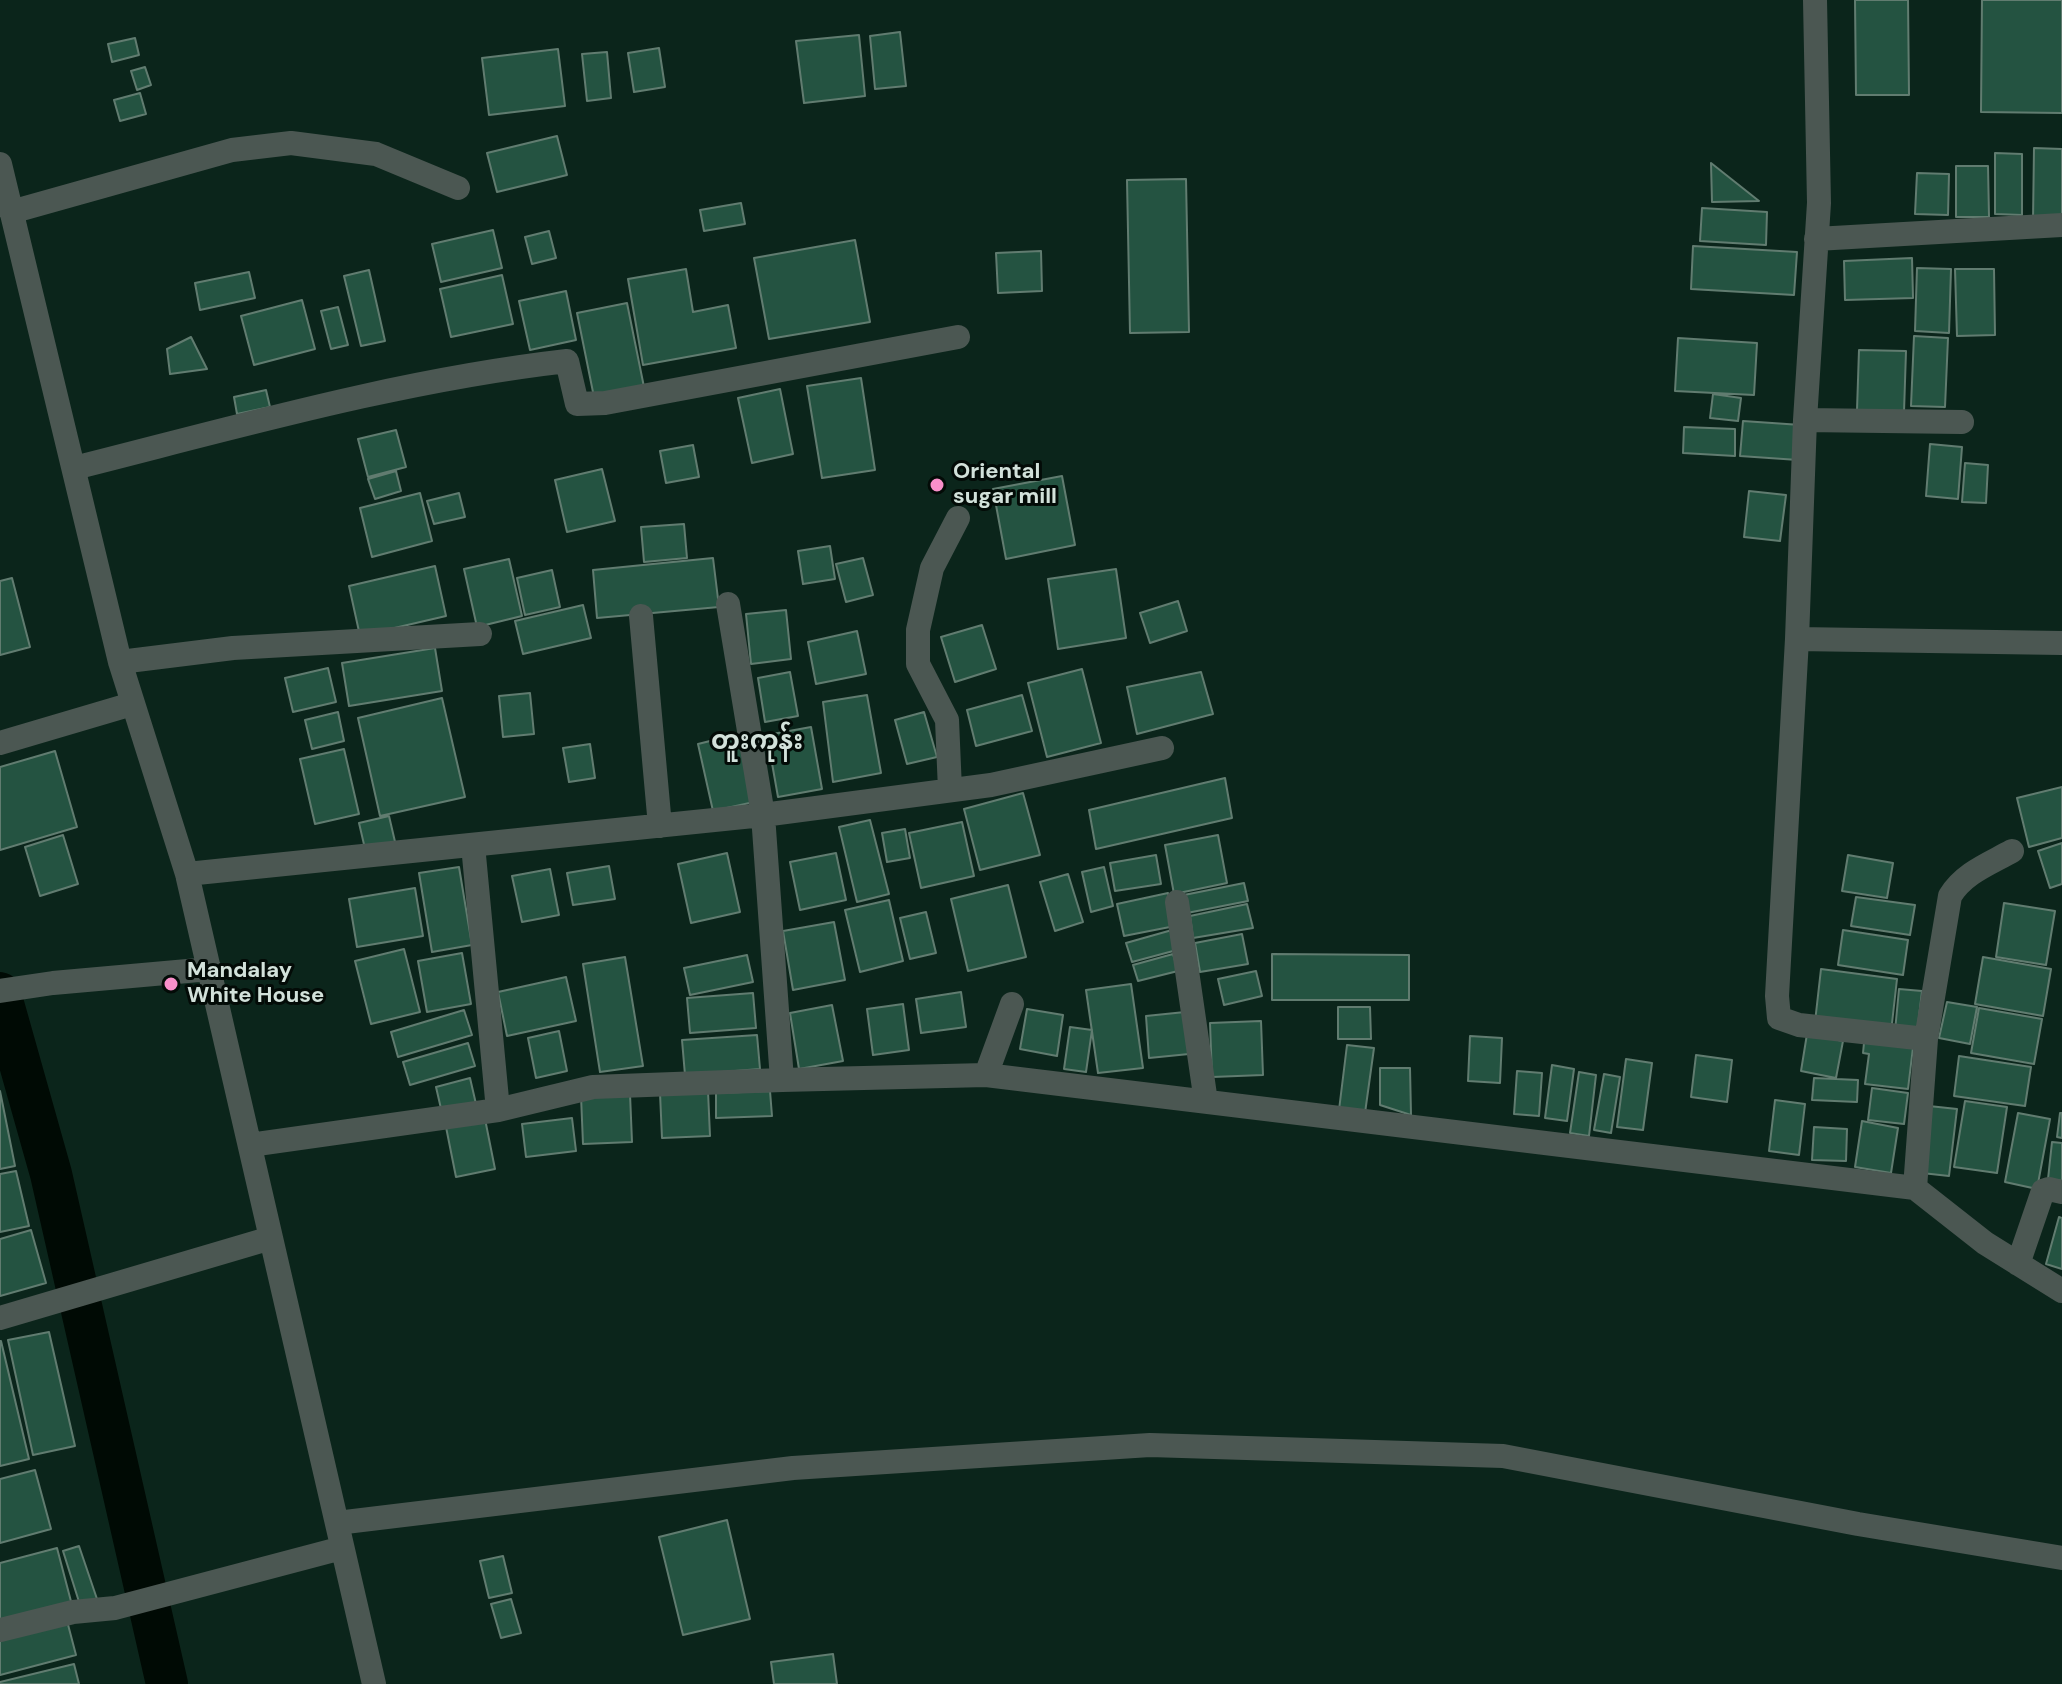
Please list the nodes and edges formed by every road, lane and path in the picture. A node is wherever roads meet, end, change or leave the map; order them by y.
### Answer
1 (1815, 0) edge
2 (0, 164) edge
3 (458, 188) dead end
4 (11, 212) junction
5 (2062, 225) edge
6 (1816, 239) junction
7 (958, 337) dead end
8 (1805, 420) junction
9 (1962, 422) dead end
10 (74, 468) junction
11 (958, 518) dead end
12 (728, 604) dead end
13 (641, 616) dead end
14 (480, 634) dead end
15 (1797, 639) junction
16 (2062, 643) edge
17 (120, 662) junction
18 (132, 704) junction
19 (0, 743) edge
20 (1162, 748) dead end
21 (950, 790) junction
22 (763, 815) junction
23 (660, 826) junction
24 (473, 845) junction
25 (2012, 851) dead end
26 (187, 874) junction
27 (1177, 902) dead end
28 (210, 969) junction
29 (0, 991) edge
30 (1012, 1004) dead end
31 (1926, 1039) junction
32 (986, 1075) junction
33 (782, 1080) junction
34 (1206, 1102) junction
35 (498, 1110) junction
36 (250, 1145) junction
37 (1915, 1188) junction
38 (2062, 1192) edge
39 (271, 1238) junction
40 (2018, 1264) junction
41 (2062, 1291) edge
42 (0, 1318) edge
43 (337, 1523) junction
44 (342, 1548) junction
45 (2062, 1558) edge
46 (0, 1630) edge
47 (374, 1684) edge

1 - 6 street
2 - 4 street
3 - 4 street
4 - 10 street
5 - 6 street
6 - 8 street
7 - 10 street
8 - 9 street
8 - 15 street
10 - 17 street
11 - 21 street
12 - 22 street
13 - 23 street
14 - 17 street
15 - 16 street
15 - 31 street
17 - 18 street
18 - 19 street
18 - 26 street
20 - 21 street
21 - 22 street
22 - 23 street
22 - 33 street
23 - 24 street
24 - 26 street
24 - 35 street
25 - 31 street
26 - 28 street
27 - 34 street
28 - 29 street
28 - 36 street
30 - 32 street
31 - 37 street
32 - 33 street
32 - 34 street
33 - 35 street
34 - 37 street
35 - 36 street
36 - 39 street
37 - 40 street
38 - 40 street
39 - 42 street
39 - 43 street
40 - 41 street
43 - 44 street
43 - 45 street
44 - 46 street
44 - 47 street

